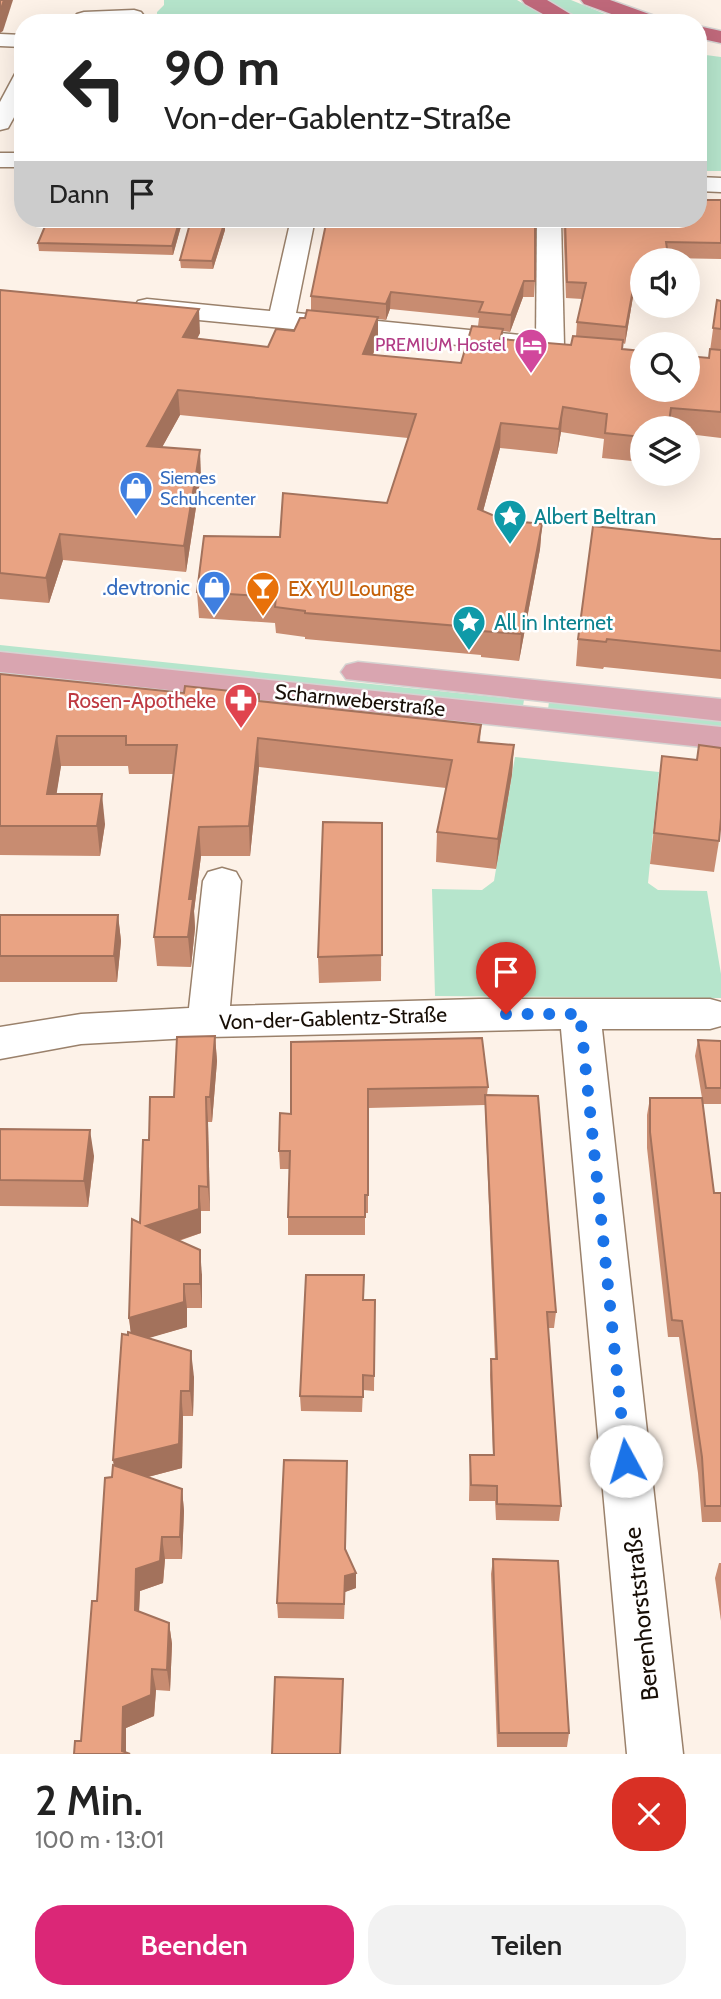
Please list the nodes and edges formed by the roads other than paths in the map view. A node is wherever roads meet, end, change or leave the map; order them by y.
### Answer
1 (531, 0) edge
2 (591, 0) edge
3 (558, 14) edge
4 (631, 14) edge
5 (12, 90) edge
6 (0, 123) edge
7 (301, 228) edge
8 (550, 228) edge
9 (126, 305) edge
10 (281, 320) junction
11 (0, 636) edge
12 (0, 662) edge
13 (721, 710) edge
14 (721, 738) edge
15 (222, 881) dead end
16 (589, 1014) junction
17 (710, 1014) dead end
18 (208, 1022) junction
19 (0, 1043) edge
20 (655, 1754) edge

1 - 3 highway
2 - 4 highway
5 - 6 street
7 - 10 street
8 - 10 street
9 - 10 street
11 - 13 main road, Scharnweberstraße
12 - 14 main road, Scharnweberstraße
15 - 18 street
16 - 17 street, Von-der-Gablentz-Straße
16 - 18 street, Von-der-Gablentz-Straße
16 - 20 street, Berenhorststraße
18 - 19 street, Von-der-Gablentz-Straße

